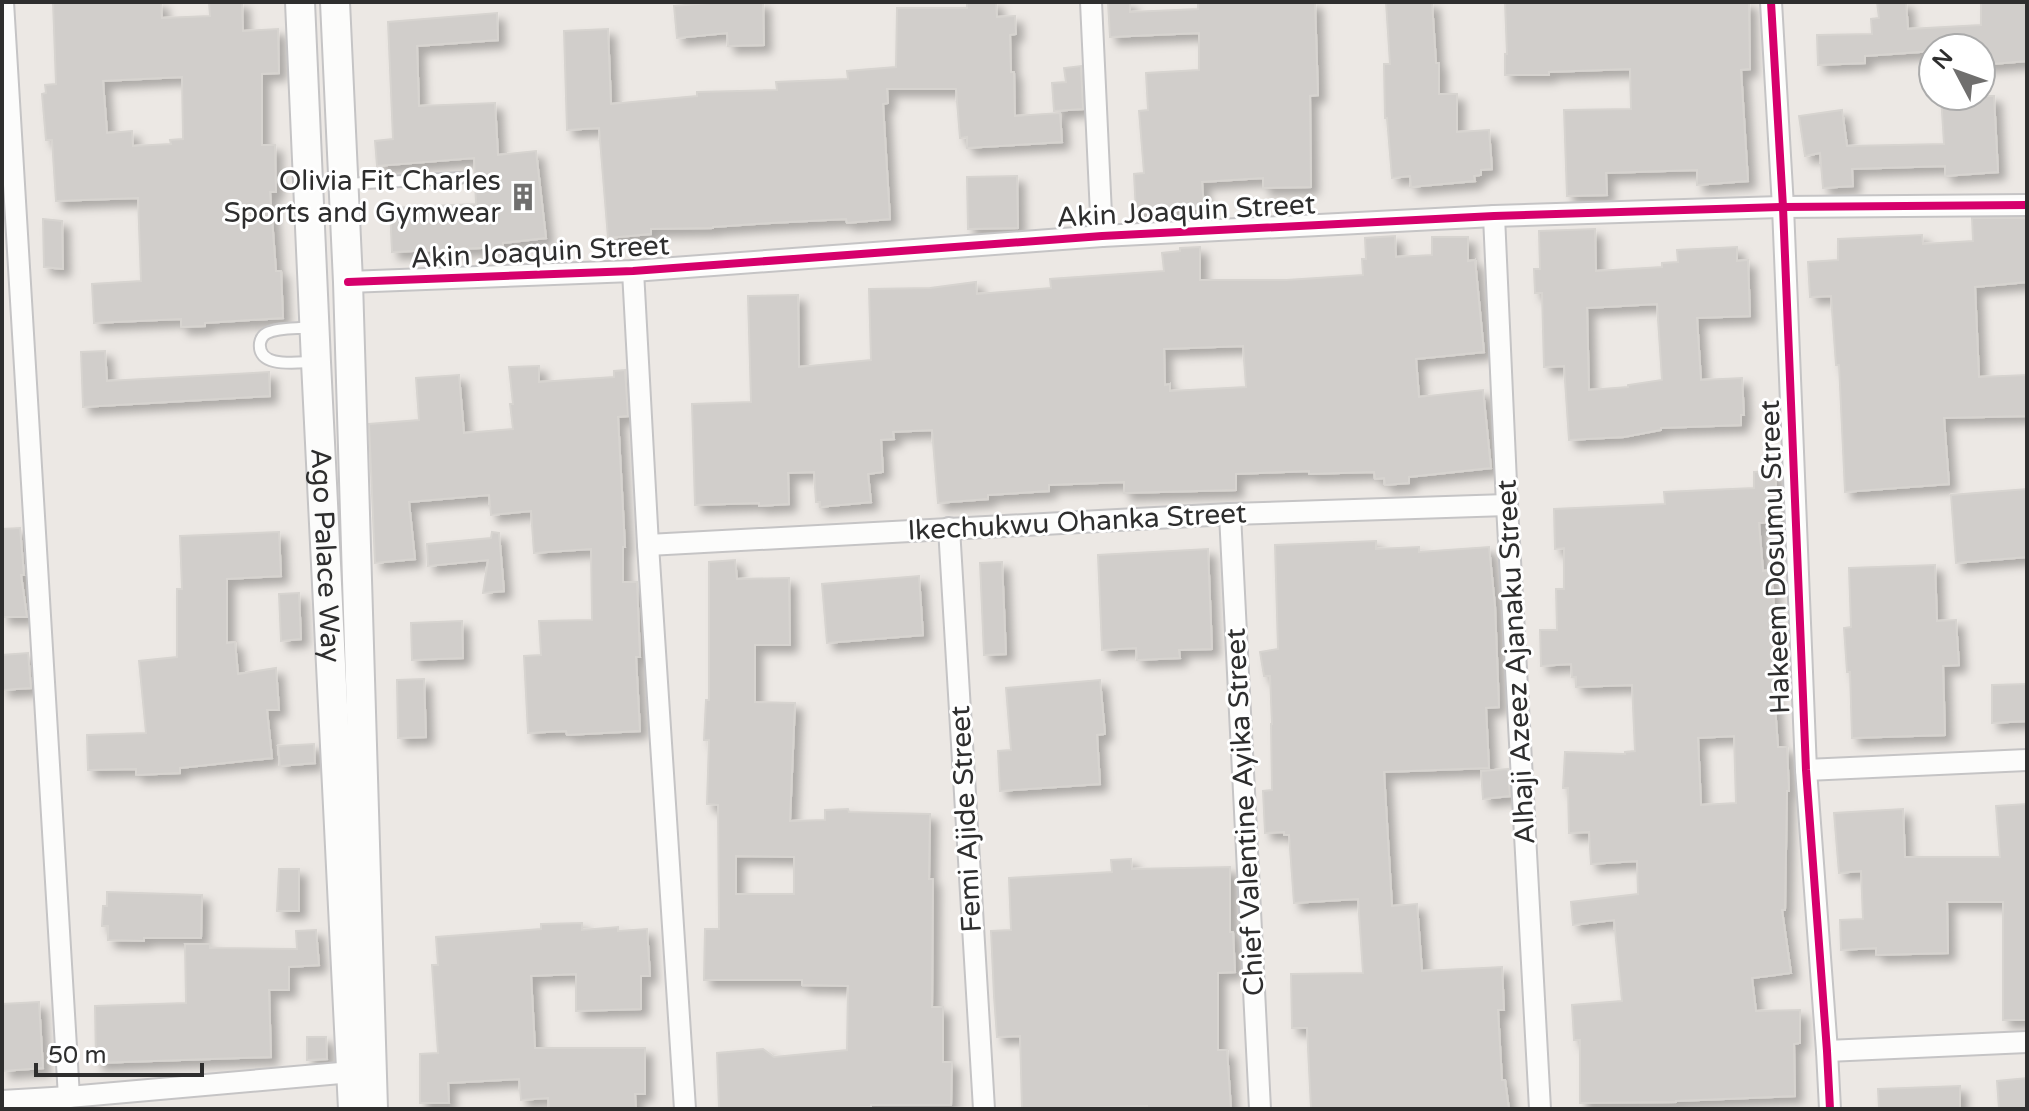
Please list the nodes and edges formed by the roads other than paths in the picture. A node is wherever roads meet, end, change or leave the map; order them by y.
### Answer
1 (3, 2) edge
2 (300, 2) edge
3 (335, 2) edge
4 (1091, 2) edge
5 (1771, 2) edge
6 (460, 178) dead end
7 (344, 184) junction
8 (2027, 205) edge
9 (1783, 207) junction
10 (1494, 216) junction
11 (1102, 236) junction
12 (633, 271) junction
13 (348, 282) junction
14 (314, 327) junction
15 (316, 362) junction
16 (1507, 505) junction
17 (1230, 514) junction
18 (949, 528) junction
19 (648, 545) junction
20 (2027, 760) edge
21 (1806, 770) junction
22 (2027, 1042) edge
23 (1827, 1051) junction
24 (362, 1071) junction
25 (69, 1097) junction
26 (2, 1101) edge
27 (353, 1109) edge
28 (373, 1109) edge
29 (685, 1109) edge
30 (984, 1109) edge
31 (1260, 1109) edge
32 (1540, 1109) edge
33 (1830, 1109) edge

1 - 25 street
2 - 14 main road, Ago Palace Way
3 - 7 main road, Ago Palace Way
4 - 11 street
5 - 9 street, Hakeem Dosumu Street
6 - 7 lane
7 - 13 main road, Ago Palace Way
8 - 9 street, Akin Joaquin Street
9 - 10 street, Akin Joaquin Street
9 - 21 street, Hakeem Dosumu Street
10 - 11 street, Akin Joaquin Street
10 - 16 street, Alhaji Azeez Ajanaku Street
11 - 12 street, Akin Joaquin Street
12 - 13 street, Akin Joaquin Street
12 - 19 street
13 - 24 main road, Ago Palace Way
14 - 15 main road, Ago Palace Way
14 - 15 lane
15 - 24 main road, Ago Palace Way
16 - 17 street, Ikechukwu Ohanka Street
16 - 32 street, Alhaji Azeez Ajanaku Street
17 - 18 street, Ikechukwu Ohanka Street
17 - 31 street, Chief Valentine Ayika Street
18 - 19 street, Ikechukwu Ohanka Street
18 - 30 street, Femi Ajide Street
19 - 29 street
20 - 21 street
21 - 23 street, Hakeem Dosumu Street
22 - 23 street
23 - 33 street, Hakeem Dosumu Street
24 - 25 street
24 - 27 main road, Ago Palace Way
24 - 28 main road, Ago Palace Way
25 - 26 street

